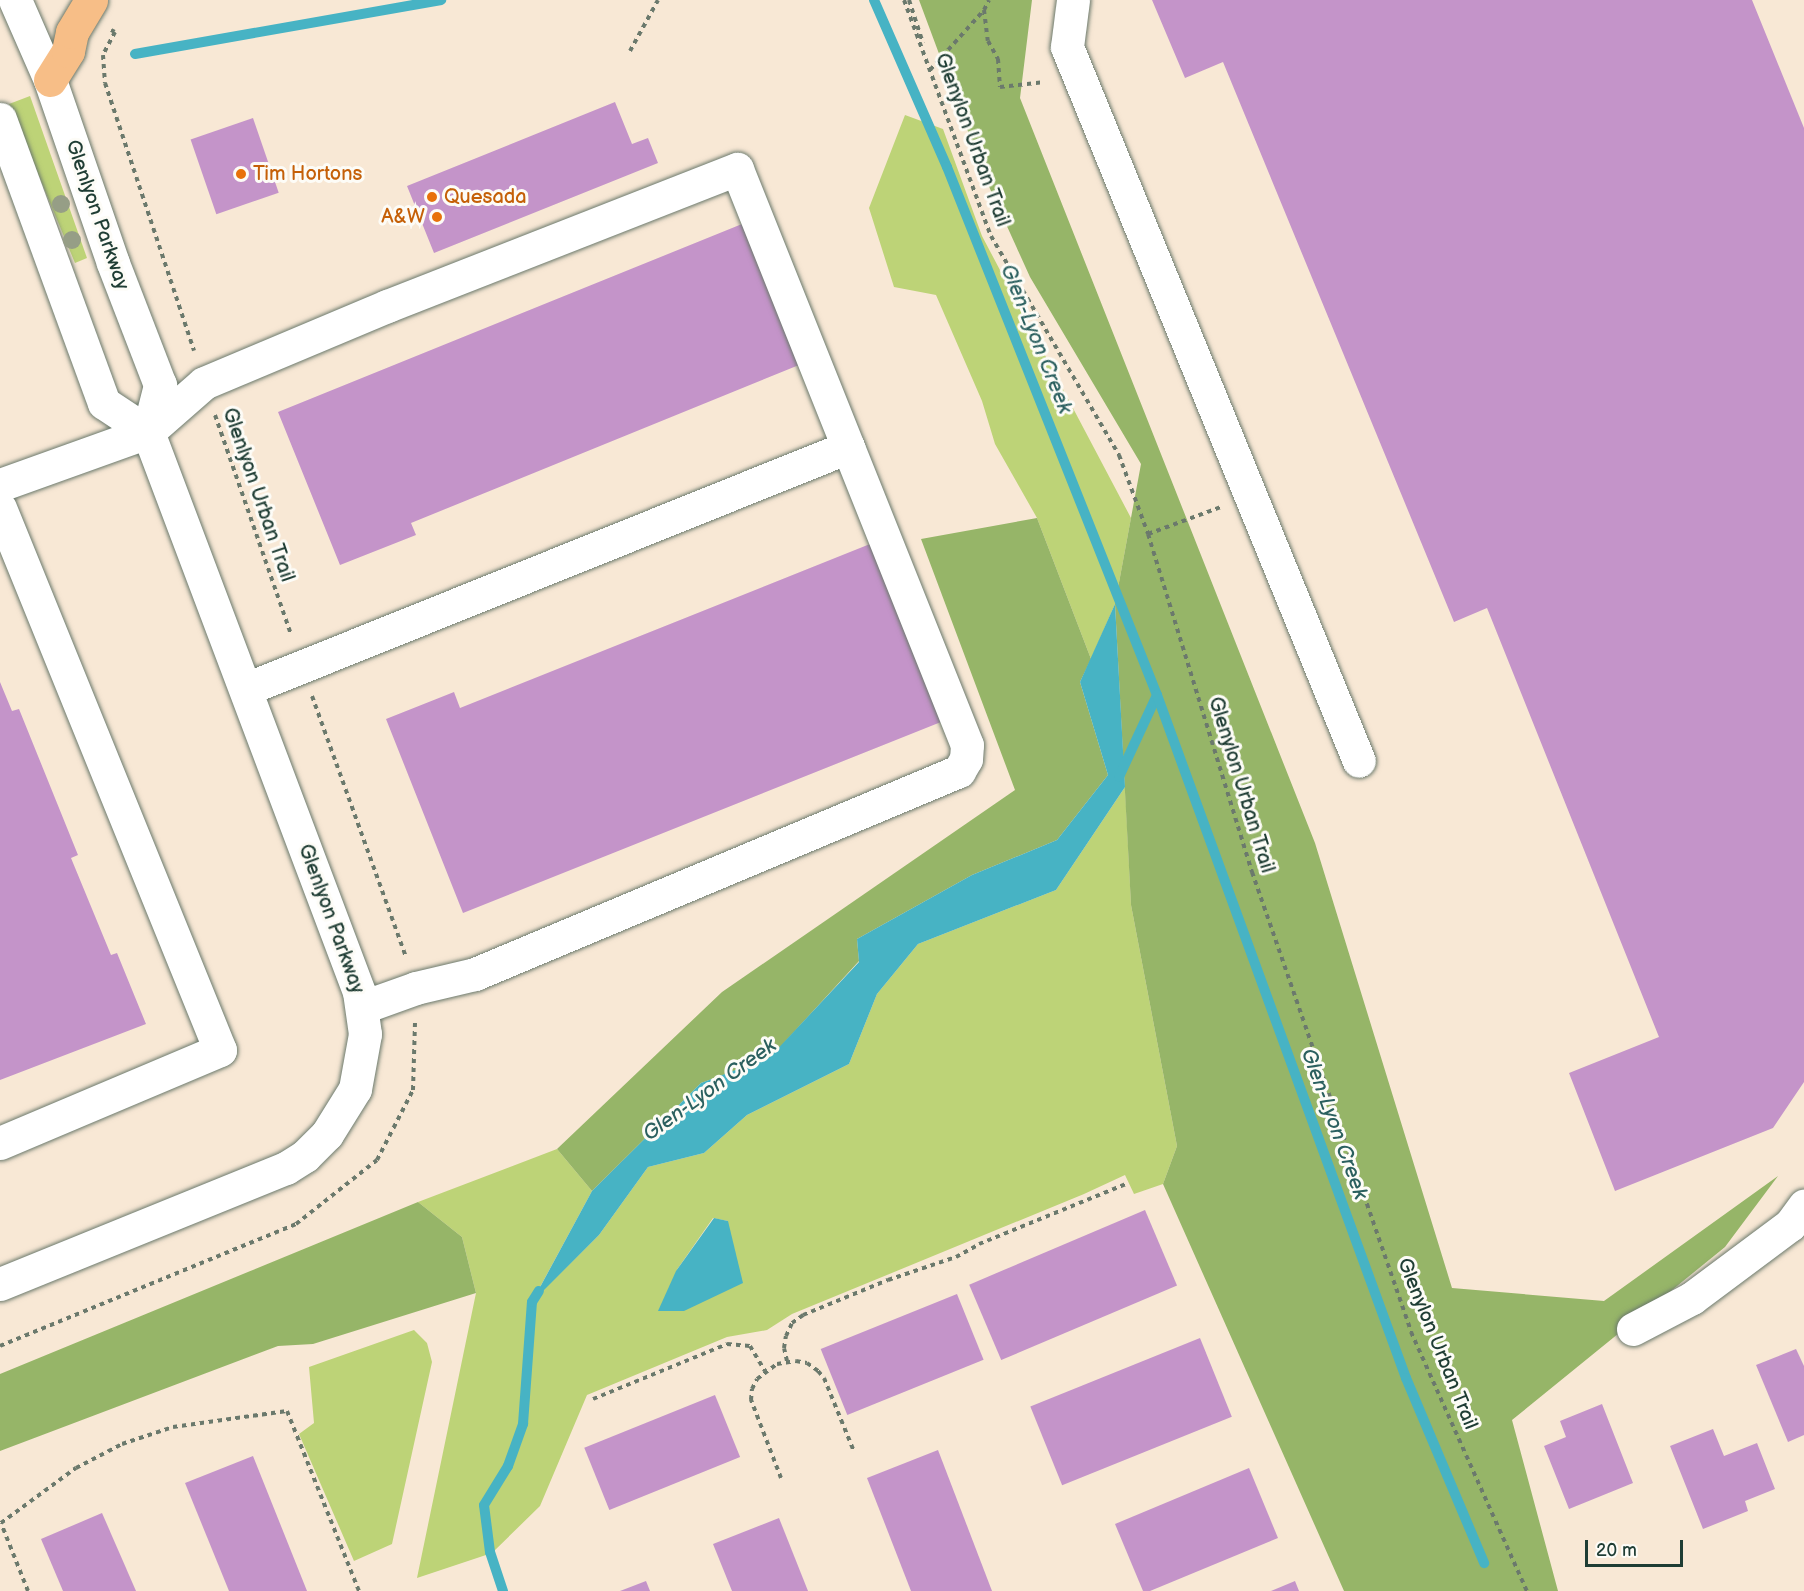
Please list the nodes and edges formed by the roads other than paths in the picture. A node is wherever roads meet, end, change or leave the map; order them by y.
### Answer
1 (15, 0) edge
2 (1073, 0) edge
3 (98, 13) edge
4 (50, 80) junction
5 (0, 118) edge
6 (148, 432) junction
7 (848, 447) junction
8 (0, 485) edge
9 (0, 508) edge
10 (246, 689) junction
11 (1359, 761) dead end
12 (363, 1007) junction
13 (0, 1143) edge
14 (1804, 1206) edge
15 (0, 1284) edge
16 (1634, 1329) dead end

1 - 4 street, Glenlyon Parkway
2 - 11 street
3 - 4 main road
4 - 6 street, Glenlyon Parkway
5 - 6 street
6 - 7 street
6 - 8 street
6 - 10 street, Glenlyon Parkway
7 - 10 street
7 - 12 street
9 - 13 street
10 - 12 street, Glenlyon Parkway
12 - 15 street, Glenlyon Parkway
14 - 16 street

